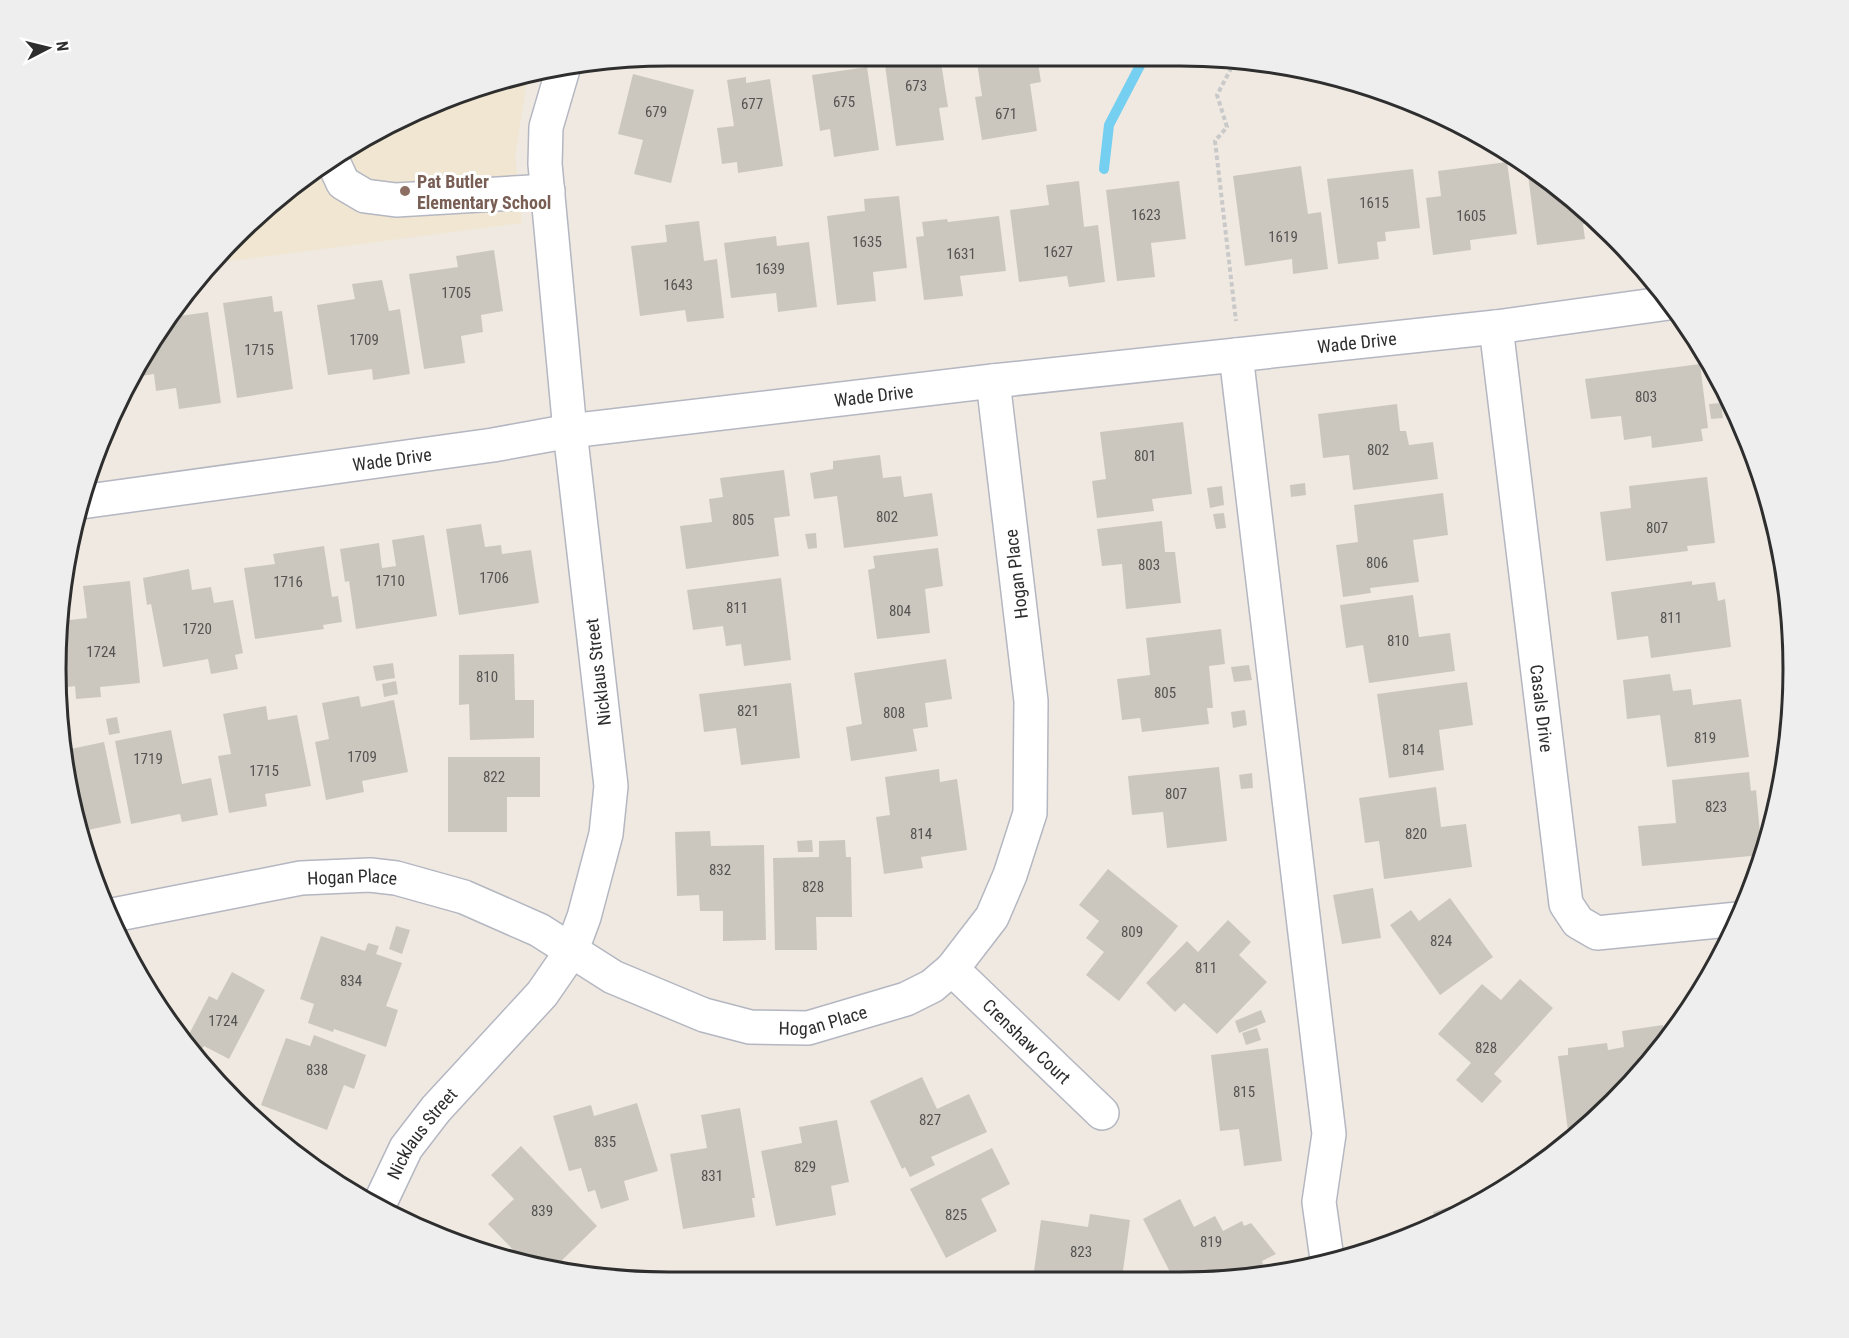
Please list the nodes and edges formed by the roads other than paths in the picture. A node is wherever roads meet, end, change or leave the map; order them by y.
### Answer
1 (561, 76) edge
2 (336, 167) edge
3 (548, 192) junction
4 (1660, 304) edge
5 (1496, 327) junction
6 (1236, 355) junction
7 (993, 381) junction
8 (570, 431) junction
9 (91, 501) edge
10 (118, 914) edge
11 (1728, 920) edge
12 (571, 952) junction
13 (952, 969) junction
14 (1102, 1113) dead end
15 (382, 1199) edge
16 (1326, 1253) edge

1 - 3 street, Nicklaus Street
2 - 3 street
3 - 8 street, Nicklaus Street
4 - 5 street, Wade Drive
5 - 6 street, Wade Drive
5 - 11 street, Casals Drive
6 - 7 street, Wade Drive
6 - 16 street
7 - 8 street, Wade Drive
7 - 13 street, Hogan Place
8 - 9 street, Wade Drive
8 - 12 street, Nicklaus Street
10 - 12 street, Hogan Place
12 - 13 street, Hogan Place
12 - 15 street, Nicklaus Street
13 - 14 street, Crenshaw Court

